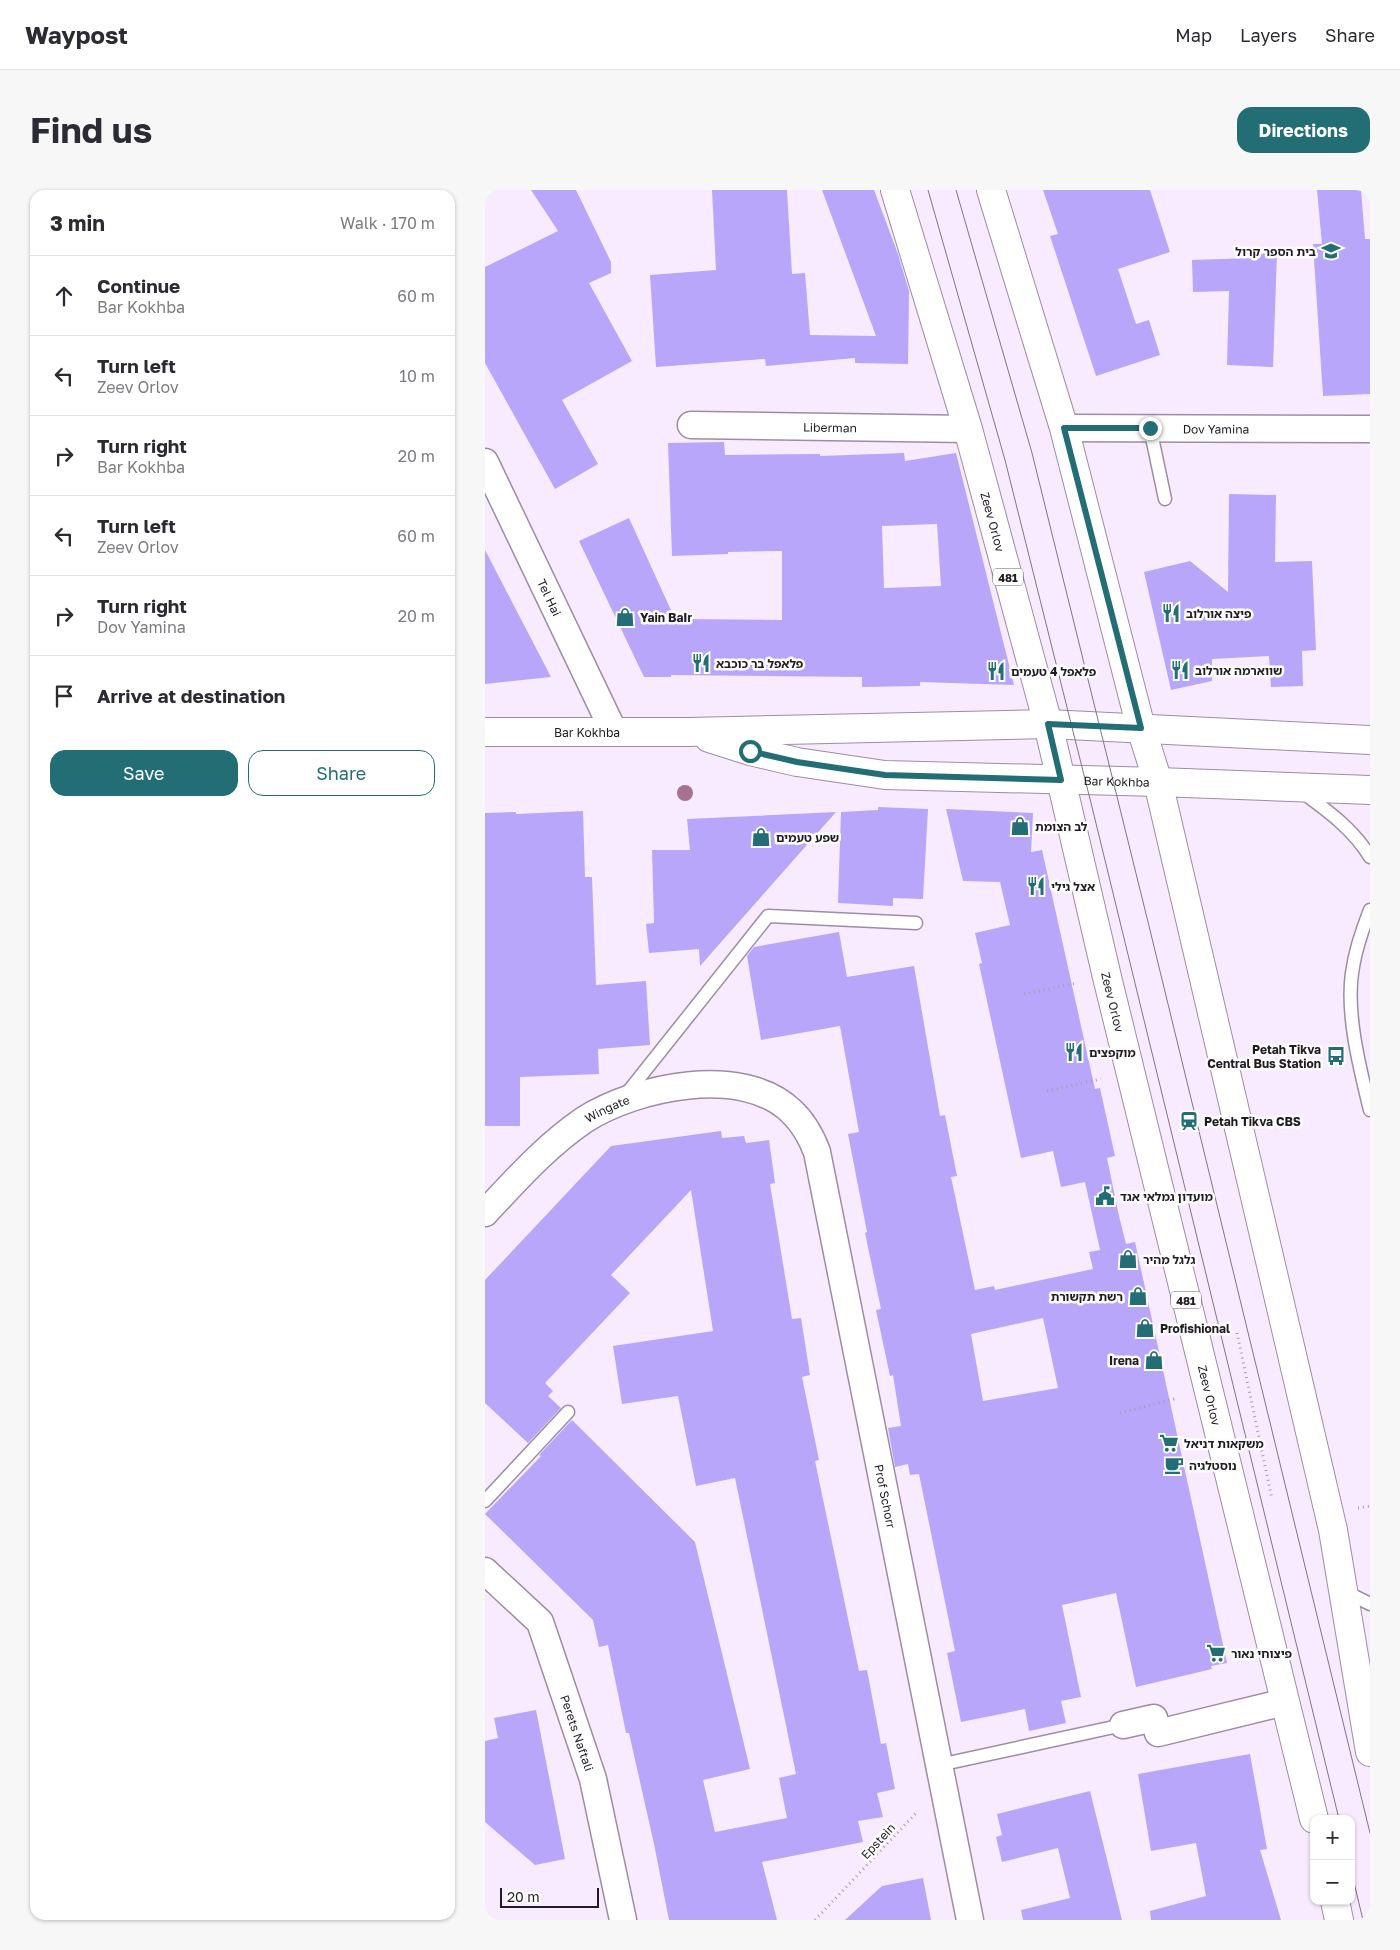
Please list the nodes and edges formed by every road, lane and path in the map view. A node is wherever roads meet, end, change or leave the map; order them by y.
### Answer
1 (895, 190) edge
2 (991, 190) edge
3 (691, 425) dead end
4 (1064, 428) junction
5 (1150, 428) junction
6 (969, 429) junction
7 (1370, 429) edge
8 (485, 462) edge
9 (1165, 499) dead end
10 (1048, 724) junction
11 (1141, 728) junction
12 (485, 732) edge
13 (614, 732) junction
14 (689, 732) junction
15 (1370, 740) edge
16 (1061, 780) junction
17 (1158, 782) junction
18 (1294, 786) junction
19 (1370, 790) edge
20 (1370, 857) edge
21 (1370, 910) edge
22 (916, 923) dead end
23 (1107, 977) junction
24 (1024, 994) dead end
25 (1131, 1073) junction
26 (1047, 1090) dead end
27 (765, 1094) joint
28 (619, 1103) junction
29 (1370, 1110) edge
30 (485, 1213) edge
31 (1237, 1333) dead end
32 (1208, 1391) junction
33 (568, 1412) dead end
34 (1120, 1413) dead end
35 (1272, 1498) dead end
36 (485, 1501) edge
37 (485, 1571) edge
38 (1344, 1591) junction
39 (1370, 1604) edge
40 (1285, 1702) junction
41 (1367, 1710) edge
42 (1123, 1724) joint
43 (1370, 1752) edge
44 (939, 1765) junction
45 (1313, 1815) edge
46 (1336, 1905) edge
47 (623, 1920) edge
48 (815, 1920) edge
49 (970, 1920) edge
50 (1339, 1920) edge

1 - 6 main road, Zeev Orlov / 481
2 - 4 main road
3 - 6 street, Liberman
4 - 5 street, Dov Yamina
4 - 11 main road
5 - 7 street, Dov Yamina
5 - 9 lane
6 - 10 main road, Zeev Orlov / 481
8 - 13 street, Tel Hai
10 - 11 main road, Bar Kokhba
10 - 14 main road, Bar Kokhba
10 - 16 main road, Zeev Orlov / 481
11 - 15 main road, Bar Kokhba
11 - 17 main road
12 - 13 main road, Bar Kokhba
13 - 14 main road, Bar Kokhba
14 - 16 main road, Bar Kokhba
16 - 17 main road, Bar Kokhba
16 - 23 main road, Zeev Orlov / 481
17 - 18 main road, Bar Kokhba
17 - 38 main road
18 - 19 main road, Bar Kokhba
18 - 20 lane
21 - 29 lane
22 - 28 lane
23 - 24 path
23 - 25 main road, Zeev Orlov / 481
25 - 26 path
25 - 32 main road, Zeev Orlov / 481
27 - 28 street, Wingate
27 - 44 street, Prof Schorr
28 - 30 street, Wingate
31 - 35 path
32 - 34 path
32 - 40 main road, Zeev Orlov / 481
33 - 36 lane
37 - 47 street, Perets Naftali
38 - 39 lane
38 - 41 main road
40 - 42 street
40 - 45 main road, Zeev Orlov / 481
41 - 43 main road
42 - 44 lane
44 - 48 path, Epstein
44 - 49 street, Prof Schorr
46 - 50 main road

